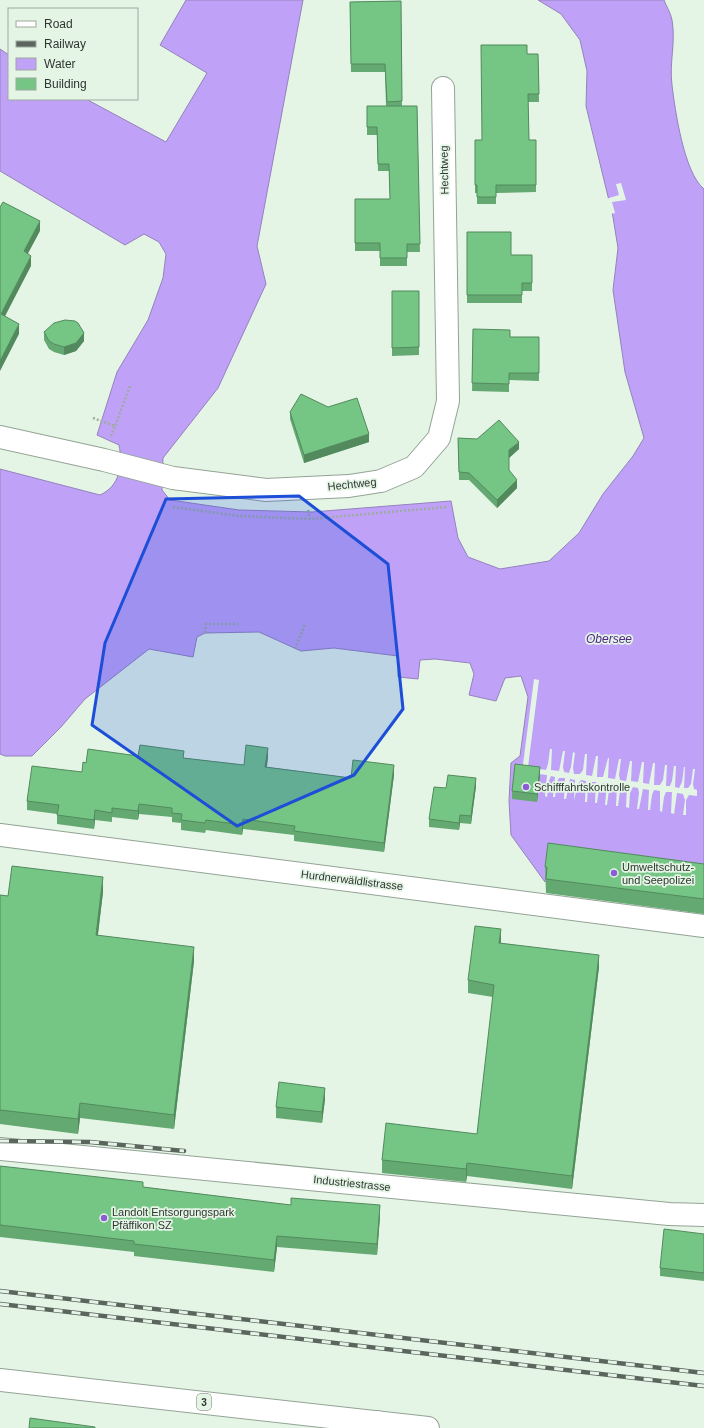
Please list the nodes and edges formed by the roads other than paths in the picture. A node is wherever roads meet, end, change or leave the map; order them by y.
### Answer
1 (443, 88) dead end
2 (0, 437) edge
3 (0, 835) edge
4 (704, 926) edge
5 (0, 1149) edge
6 (704, 1216) edge
7 (0, 1380) edge
8 (380, 1426) edge
9 (428, 1428) edge

1 - 2 street, Hechtweg
3 - 4 street, Hurdnerwäldlistrasse
5 - 6 street, Industriestrasse
7 - 8 street, 3
8 - 9 street, 3

